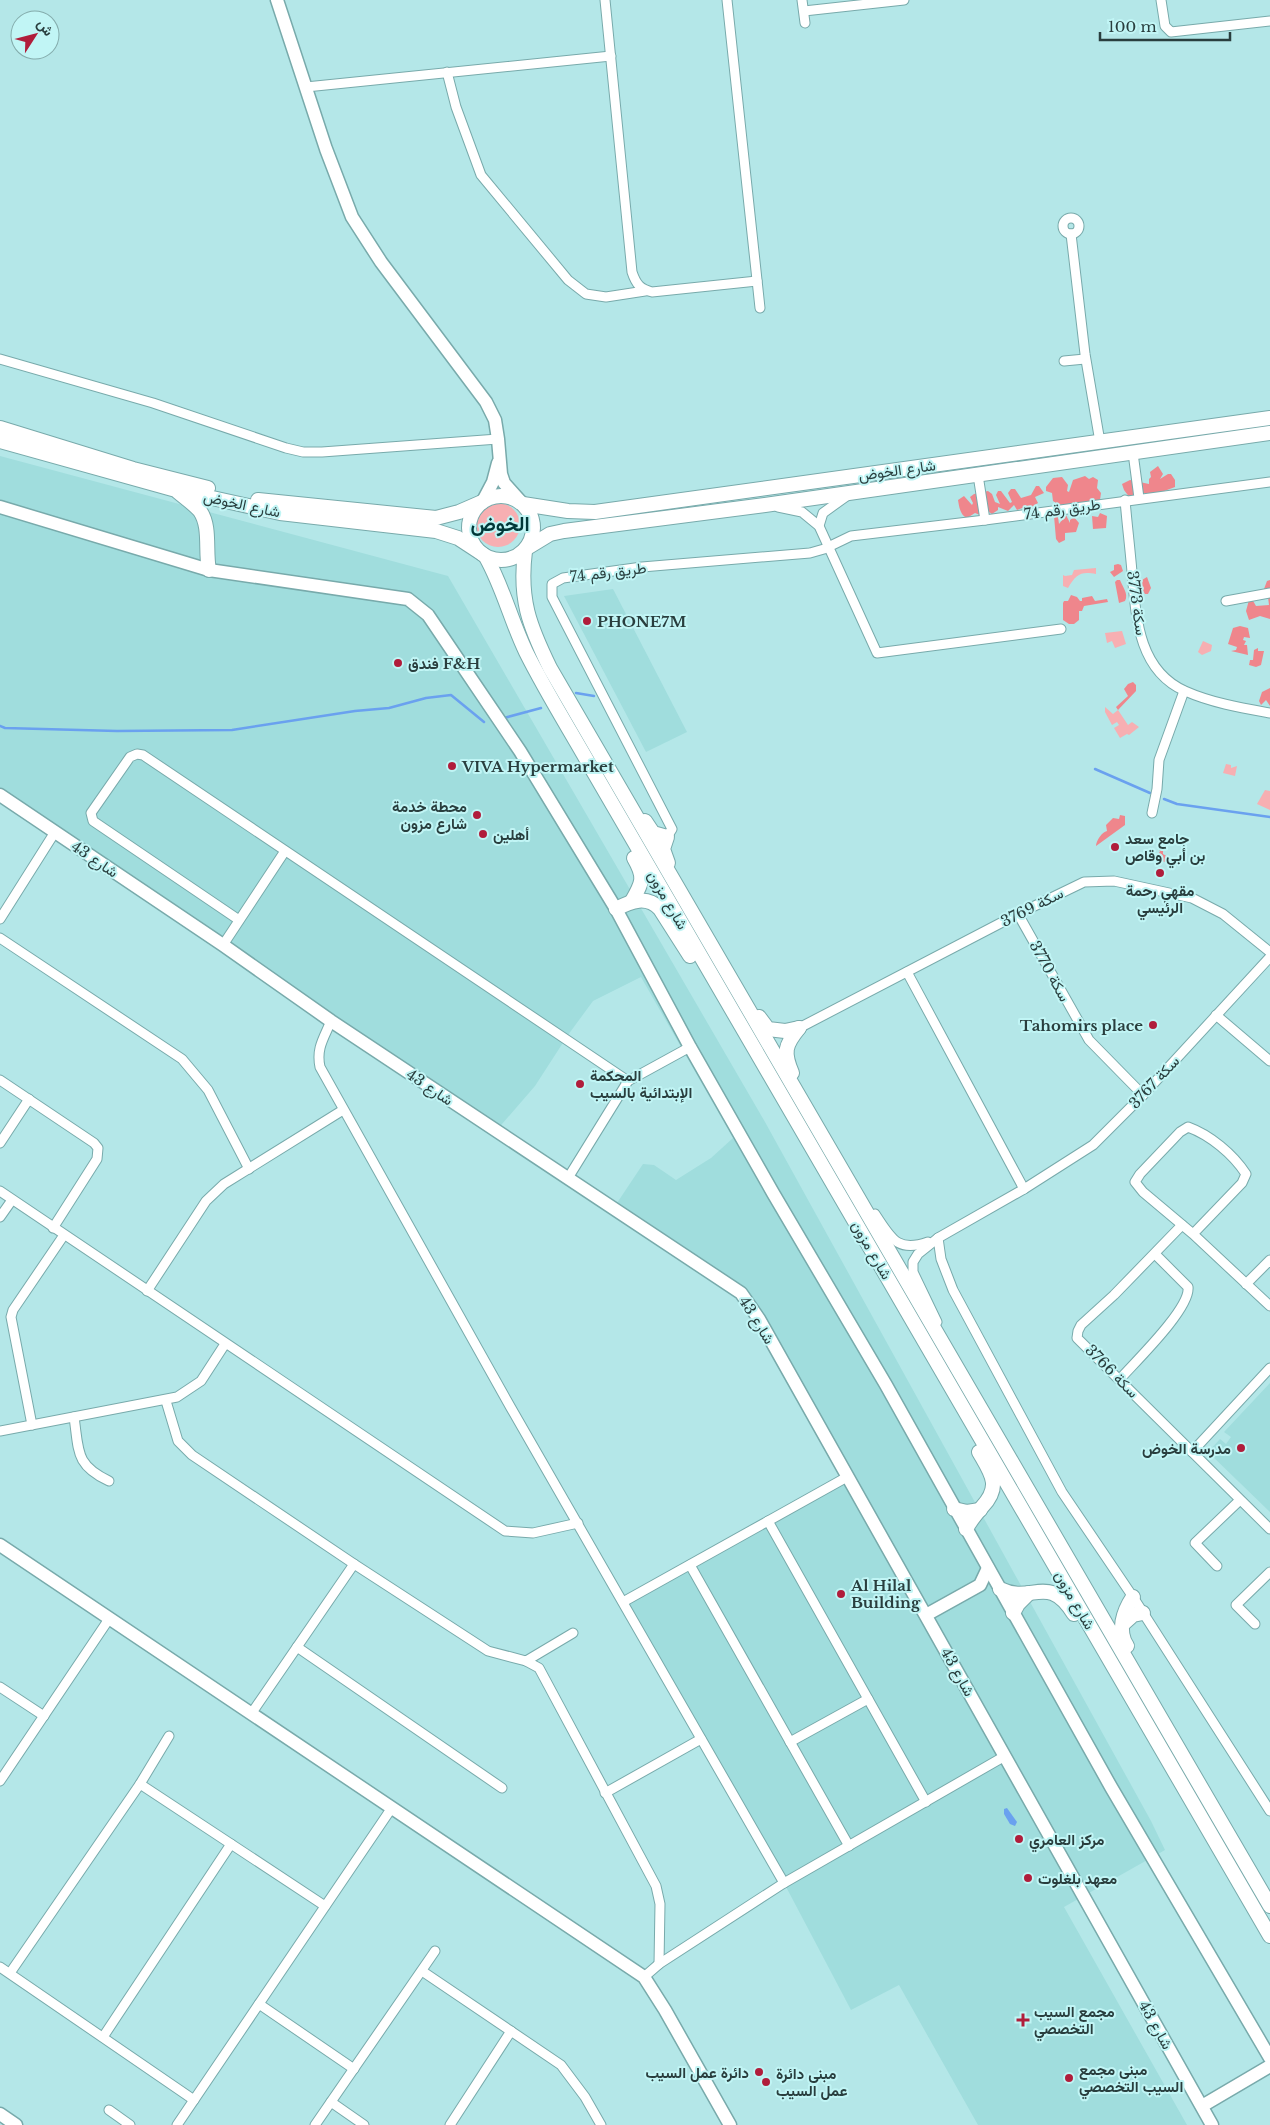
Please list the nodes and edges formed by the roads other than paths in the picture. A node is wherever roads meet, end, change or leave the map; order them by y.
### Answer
1 (277, 0) edge
2 (605, 0) edge
3 (727, 0) edge
4 (802, 0) edge
5 (904, 0) edge
6 (1161, 0) edge
7 (804, 11) junction
8 (1270, 22) edge
9 (805, 23) dead end
10 (611, 56) junction
11 (447, 72) junction
12 (306, 87) junction
13 (1071, 234) dead end
14 (757, 281) junction
15 (645, 290) junction
16 (760, 308) dead end
17 (0, 359) edge
18 (1086, 359) junction
19 (1064, 361) dead end
20 (1270, 418) edge
21 (0, 428) edge
22 (1270, 433) edge
23 (498, 440) junction
24 (0, 441) edge
25 (1100, 442) junction
26 (1134, 453) junction
27 (500, 456) junction
28 (978, 475) junction
29 (1270, 482) edge
30 (176, 490) junction
31 (851, 493) junction
32 (1139, 498) junction
33 (1125, 500) junction
34 (482, 502) junction
35 (522, 503) junction
36 (765, 505) junction
37 (0, 507) edge
38 (985, 520) junction
39 (818, 526) junction
40 (828, 547) junction
41 (526, 549) junction
42 (485, 556) junction
43 (209, 570) junction
44 (1270, 593) edge
45 (1226, 601) dead end
46 (1061, 628) dead end
47 (1184, 691) junction
48 (1270, 713) edge
49 (592, 769) junction
50 (620, 790) junction
51 (0, 795) edge
52 (1152, 813) dead end
53 (55, 832) junction
54 (667, 837) junction
55 (285, 851) junction
56 (632, 901) junction
57 (616, 909) junction
58 (1018, 914) junction
59 (0, 920) edge
60 (239, 920) junction
61 (0, 938) edge
62 (710, 941) junction
63 (223, 945) junction
64 (1270, 952) edge
65 (1270, 957) edge
66 (907, 972) junction
67 (729, 1004) junction
68 (1216, 1014) junction
69 (331, 1021) junction
70 (799, 1028) junction
71 (690, 1047) junction
72 (1270, 1061) edge
73 (0, 1080) edge
74 (628, 1081) junction
75 (1143, 1095) junction
76 (29, 1099) junction
77 (343, 1110) junction
78 (815, 1126) junction
79 (0, 1143) edge
80 (249, 1168) junction
81 (568, 1178) junction
82 (848, 1181) junction
83 (1024, 1189) junction
84 (0, 1191) edge
85 (12, 1200) junction
86 (0, 1217) edge
87 (1182, 1225) junction
88 (53, 1228) junction
89 (1193, 1234) junction
90 (64, 1235) junction
91 (938, 1238) junction
92 (1155, 1254) junction
93 (1270, 1260) edge
94 (1246, 1284) junction
95 (147, 1291) junction
96 (1270, 1306) edge
97 (225, 1344) junction
98 (948, 1352) junction
99 (938, 1363) junction
100 (1270, 1368) edge
101 (1120, 1379) junction
102 (166, 1401) junction
103 (74, 1417) junction
104 (32, 1425) junction
105 (0, 1431) edge
106 (1192, 1452) junction
107 (847, 1477) junction
108 (109, 1481) dead end
109 (1240, 1500) junction
110 (954, 1509) junction
111 (980, 1510) junction
112 (768, 1521) junction
113 (578, 1524) junction
114 (1270, 1528) edge
115 (966, 1529) junction
116 (0, 1545) edge
117 (354, 1564) junction
118 (690, 1565) junction
119 (1217, 1566) dead end
120 (988, 1568) junction
121 (1270, 1572) edge
122 (980, 1584) junction
123 (1000, 1589) junction
124 (1029, 1593) junction
125 (1133, 1597) junction
126 (623, 1602) junction
127 (1014, 1613) junction
128 (1143, 1613) junction
129 (926, 1615) junction
130 (108, 1619) junction
131 (1123, 1624) junction
132 (1255, 1624) dead end
133 (573, 1633) dead end
134 (297, 1647) junction
135 (526, 1661) junction
136 (1125, 1686) junction
137 (0, 1687) edge
138 (868, 1699) junction
139 (251, 1714) junction
140 (1159, 1714) junction
141 (44, 1716) junction
142 (169, 1736) dead end
143 (701, 1739) junction
144 (790, 1742) junction
145 (1005, 1756) junction
146 (0, 1781) edge
147 (140, 1784) junction
148 (502, 1788) dead end
149 (606, 1793) junction
150 (926, 1802) junction
151 (391, 1809) junction
152 (1270, 1811) edge
153 (231, 1844) junction
154 (849, 1846) junction
155 (784, 1883) junction
156 (325, 1906) junction
157 (1270, 1906) edge
158 (1270, 1936) edge
159 (435, 1951) dead end
160 (659, 1964) junction
161 (0, 1967) edge
162 (422, 1971) junction
163 (10, 1973) junction
164 (644, 1978) junction
165 (258, 2004) junction
166 (511, 2031) junction
167 (103, 2037) junction
168 (1270, 2058) edge
169 (1270, 2066) edge
170 (354, 2070) junction
171 (194, 2100) junction
172 (331, 2102) junction
173 (1202, 2106) junction
174 (109, 2110) dead end
175 (0, 2114) edge
176 (16, 2125) edge
177 (130, 2125) edge
178 (177, 2125) edge
179 (315, 2125) edge
180 (364, 2125) edge
181 (450, 2125) edge
182 (601, 2125) edge
183 (730, 2125) edge
184 (1212, 2125) edge

1 - 12 street
2 - 10 street
3 - 14 street
4 - 7 street
5 - 7 street
6 - 8 street
7 - 9 street
10 - 11 street
10 - 15 street
11 - 12 street
11 - 15 street
12 - 23 street
13 - 18 street
14 - 15 street
14 - 16 street
17 - 23 street
18 - 19 street
18 - 25 street
20 - 25 main road, شارع الخوض
21 - 34 main road, شارع الخوض
22 - 26 main road, شارع الخوض
23 - 27 street
24 - 30 main road, شارع الخوض
25 - 35 main road, شارع الخوض
26 - 28 main road, شارع الخوض
26 - 32 street
27 - 34 street
27 - 35 street
28 - 31 main road, شارع الخوض
28 - 38 street
29 - 32 street, طريق رقم 74
30 - 42 main road, شارع الخوض
30 - 43 main road
31 - 36 main road, شارع الخوض
31 - 39 street
32 - 33 street, طريق رقم 74
33 - 38 street, طريق رقم 74
33 - 47 street, سكة 3773
34 - 35 main road
34 - 42 main road
35 - 41 main road
36 - 39 street
36 - 41 main road, شارع الخوض
37 - 43 street
38 - 40 street, طريق رقم 74
39 - 40 street
40 - 46 street
40 - 54 street, طريق رقم 74
41 - 42 main road
41 - 50 main road, شارع مزون
42 - 49 main road, شارع مزون
43 - 57 street
44 - 45 street
47 - 48 street, سكة 3773
47 - 52 street
49 - 56 main road
49 - 67 main road, شارع مزون
50 - 54 main road
50 - 62 main road, شارع مزون
51 - 53 street, شارع 43
53 - 59 street
53 - 63 street, شارع 43
54 - 62 main road
55 - 60 street
55 - 60 street
55 - 74 street
56 - 57 main road
56 - 67 main road
57 - 71 street
58 - 64 street, سكة 3769
58 - 66 street, سكة 3769
58 - 75 street, سكة 3770
60 - 63 street
61 - 80 street
62 - 70 main road
62 - 78 main road, شارع مزون
63 - 69 street, شارع 43
65 - 68 street, سكة 3767
66 - 70 street, سكة 3769
66 - 83 street
67 - 99 main road, شارع مزون
68 - 72 street
68 - 75 street, سكة 3767
69 - 77 street
69 - 81 street, شارع 43
70 - 78 main road
71 - 74 street
71 - 110 street
73 - 76 street
74 - 81 street
75 - 83 street, سكة 3767
76 - 79 street
76 - 88 street
77 - 80 street
77 - 113 street
78 - 82 main road, شارع مزون
80 - 95 street
81 - 107 street, شارع 43
82 - 91 street
82 - 98 main road, شارع مزون
83 - 91 street, سكة 3767
84 - 85 street
85 - 86 street
85 - 88 street
87 - 89 street
87 - 89 street
87 - 92 street, سكة 3766
88 - 90 street
89 - 94 street
90 - 95 street
90 - 104 street
91 - 98 street
91 - 125 street
92 - 101 street
92 - 101 street, سكة 3766
93 - 94 street
94 - 96 street
95 - 97 street
97 - 102 street
97 - 113 street
98 - 140 main road, شارع مزون
99 - 111 main road
99 - 136 main road, شارع مزون
100 - 106 street
101 - 106 street, سكة 3766
102 - 103 street
102 - 117 street
103 - 104 street
103 - 108 street
104 - 105 street
106 - 109 street, سكة 3766
107 - 112 street
107 - 129 street, شارع 43
109 - 114 street, سكة 3766
109 - 119 street
110 - 111 main road
110 - 115 street
111 - 115 main road
112 - 118 street
112 - 138 street
113 - 126 street
115 - 120 street
116 - 130 street
117 - 134 street
117 - 135 street
118 - 126 street
118 - 144 street
120 - 122 street
120 - 123 street
121 - 132 street
122 - 123 street
122 - 129 street
123 - 124 main road
123 - 127 street
124 - 127 main road
124 - 136 main road
125 - 128 street
125 - 131 main road
126 - 143 street
127 - 168 street
128 - 131 main road
128 - 152 street
129 - 145 street, شارع 43
130 - 139 street
130 - 141 street
131 - 140 main road
133 - 135 street
134 - 139 street
134 - 148 street
135 - 149 street
136 - 158 main road, شارع مزون
137 - 141 street
138 - 144 street
138 - 150 street
139 - 151 street
140 - 157 main road, شارع مزون
141 - 146 street
142 - 147 street
143 - 149 street
143 - 155 street
144 - 154 street
145 - 150 street
145 - 173 street, شارع 43
147 - 153 street
147 - 163 street
149 - 160 street
150 - 154 street
151 - 156 street
151 - 164 street
153 - 156 street
153 - 167 street
154 - 155 street
155 - 160 street
156 - 165 street
159 - 162 street
160 - 164 street
161 - 163 street
162 - 166 street
162 - 170 street
163 - 167 street
164 - 183 street
165 - 170 street
165 - 171 street
166 - 181 street
166 - 182 street
167 - 171 street
169 - 173 street
170 - 172 street
171 - 178 street
172 - 179 street
172 - 180 street
173 - 184 street, شارع 43
174 - 177 street
175 - 176 street

